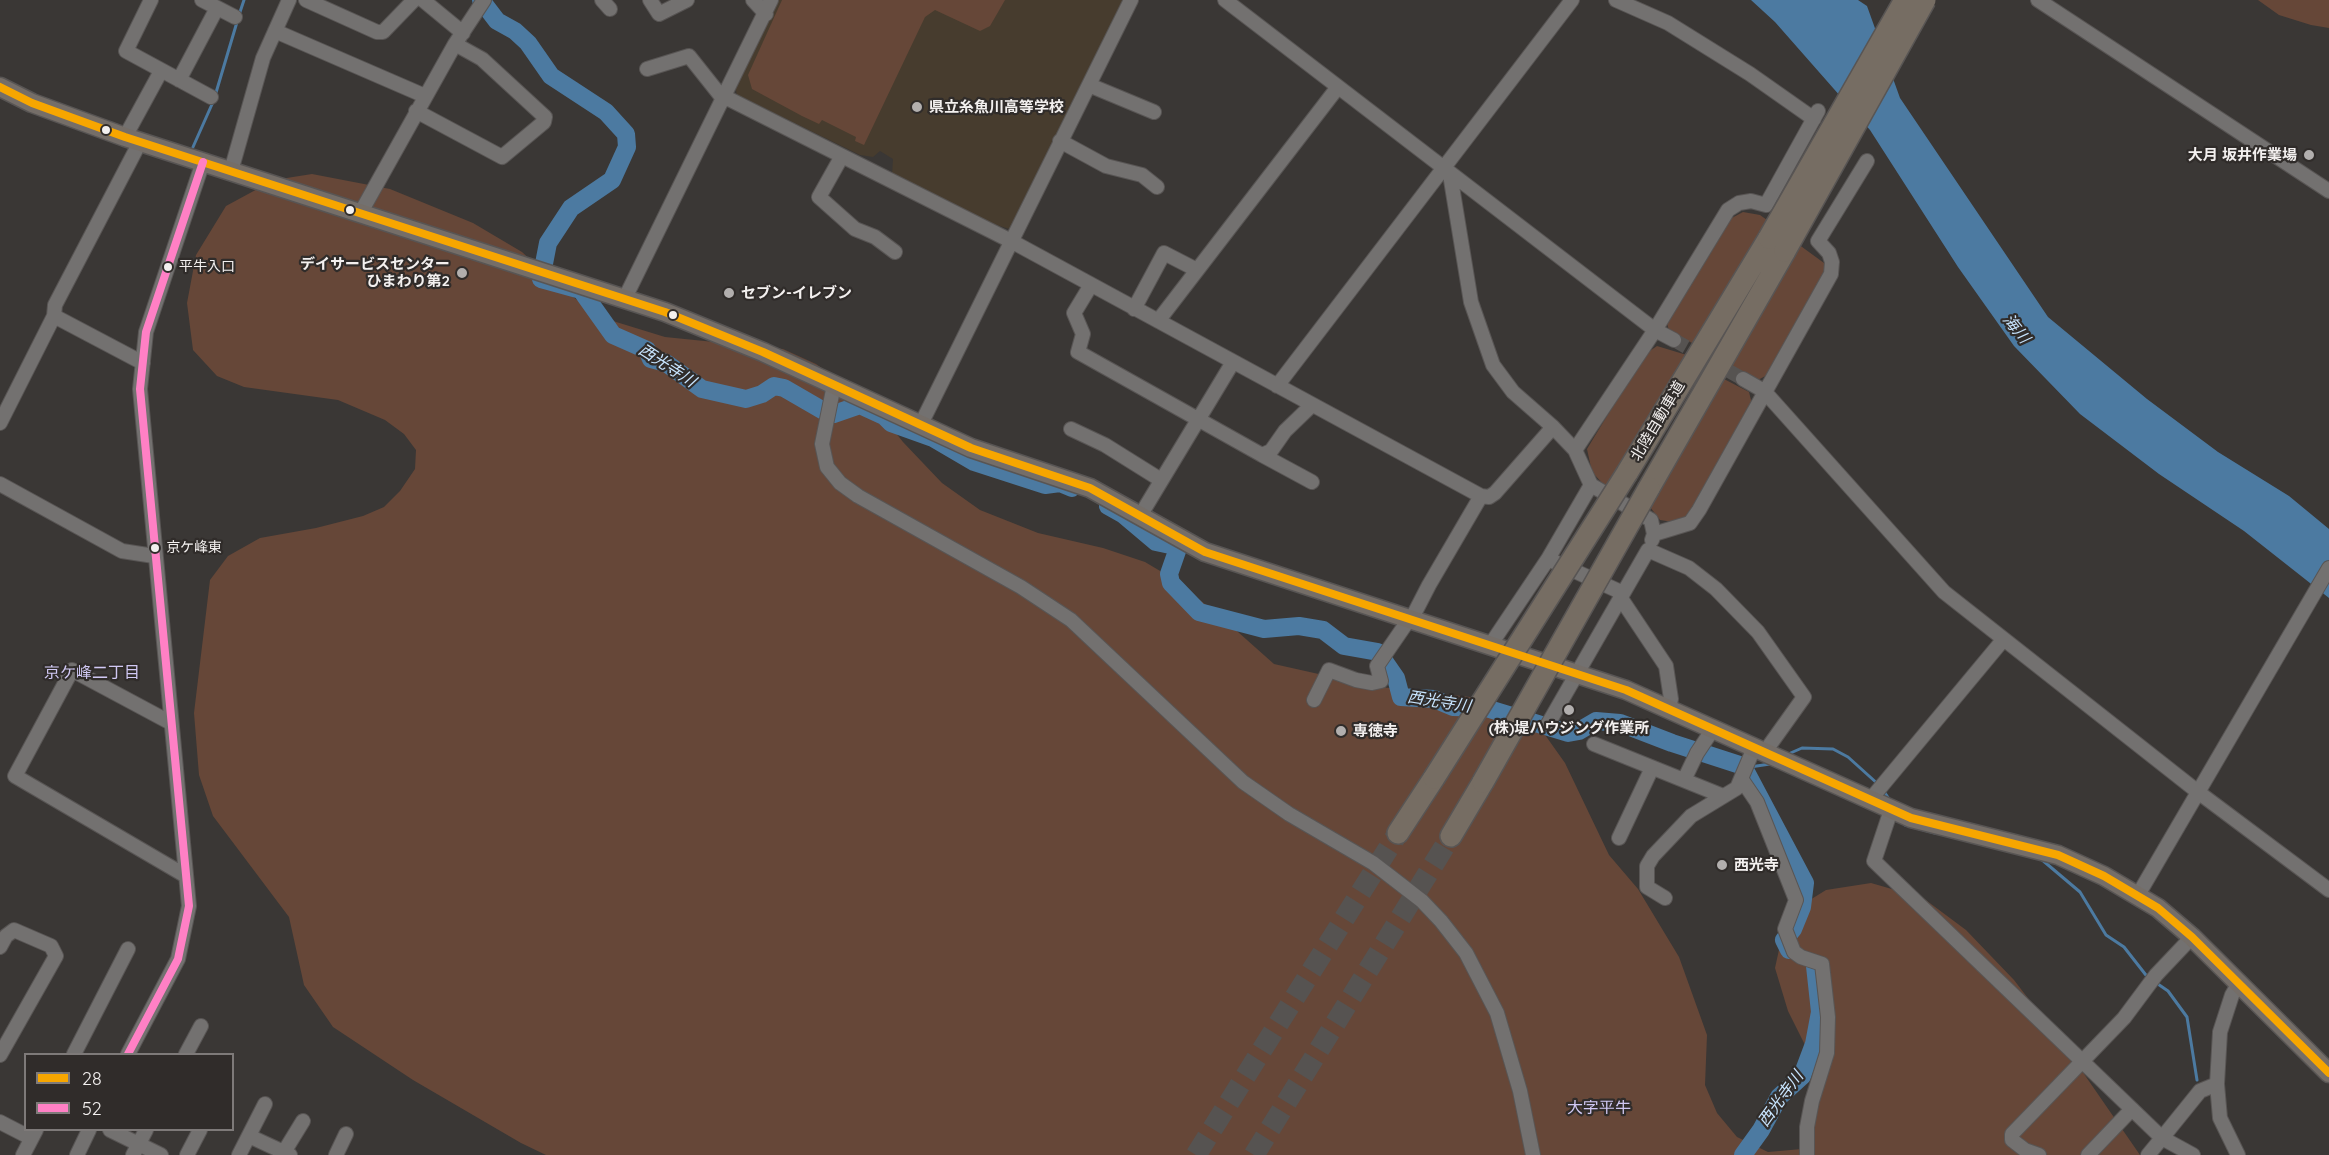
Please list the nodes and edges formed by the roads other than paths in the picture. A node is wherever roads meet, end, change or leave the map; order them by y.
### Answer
1 (151, 0) edge
2 (202, 0) edge
3 (289, 0) edge
4 (306, 0) edge
5 (414, 0) edge
6 (423, 0) edge
7 (650, 0) edge
8 (687, 0) edge
9 (753, 0) edge
10 (771, 0) edge
11 (1131, 0) edge
12 (1225, 0) edge
13 (1572, 0) edge
14 (1616, 0) edge
15 (1905, 0) edge
16 (1925, 0) edge
17 (2038, 0) edge
18 (482, 1) edge
19 (217, 8) junction
20 (766, 14) junction
21 (235, 17) dead end
22 (275, 31) junction
23 (459, 38) junction
24 (647, 69) dead end
25 (161, 71) junction
26 (179, 80) junction
27 (1089, 85) junction
28 (0, 87) edge
29 (1338, 87) junction
30 (425, 96) junction
31 (211, 97) dead end
32 (725, 99) junction
33 (416, 111) junction
34 (1154, 112) dead end
35 (133, 140) junction
36 (1060, 141) junction
37 (842, 156) junction
38 (1867, 161) dead end
39 (203, 162) junction
40 (231, 171) junction
41 (1447, 171) junction
42 (1157, 187) dead end
43 (2329, 191) edge
44 (1766, 205) junction
45 (361, 212) junction
46 (1011, 241) junction
47 (1818, 241) junction
48 (1777, 244) junction
49 (895, 252) dead end
50 (1197, 270) junction
51 (1091, 285) junction
52 (626, 298) junction
53 (1134, 309) junction
54 (54, 316) junction
55 (1158, 321) junction
56 (1655, 330) junction
57 (1674, 340) tunnel mouth
58 (1233, 362) junction
59 (143, 363) junction
60 (1743, 379) tunnel mouth
61 (834, 385) junction
62 (1277, 386) junction
63 (1764, 391) junction
64 (1312, 405) junction
65 (1198, 419) junction
66 (0, 423) edge
67 (921, 424) junction
68 (1553, 427) junction
69 (1071, 429) dead end
70 (1575, 450) junction
71 (1262, 454) junction
72 (1161, 480) junction
73 (1312, 482) dead end
74 (0, 484) edge
75 (1591, 485) junction
76 (1481, 496) junction
77 (1140, 516) junction
78 (1654, 534) junction
79 (1648, 550) junction
80 (154, 556) junction
81 (1548, 560) junction
82 (2329, 568) edge
83 (1622, 595) junction
84 (1411, 618) junction
85 (2003, 640) junction
86 (1491, 644) junction
87 (1577, 672) junction
88 (1314, 700) dead end
89 (1669, 709) junction
90 (171, 723) junction
91 (1548, 724) dead end
92 (1713, 729) junction
93 (1594, 744) dead end
94 (1759, 750) junction
95 (1652, 768) junction
96 (1684, 780) junction
97 (1742, 780) junction
98 (2198, 792) junction
99 (1723, 796) junction
100 (1870, 800) junction
101 (1891, 810) junction
102 (1398, 833) tunnel mouth
103 (1451, 836) tunnel mouth
104 (1619, 838) dead end
105 (186, 876) junction
106 (2329, 890) edge
107 (2138, 895) junction
108 (1665, 898) dead end
109 (2192, 936) junction
110 (0, 947) edge
111 (128, 949) dead end
112 (2240, 983) junction
113 (201, 1026) dead end
114 (75, 1053) edge
115 (129, 1053) edge
116 (187, 1053) edge
117 (0, 1055) edge
118 (2081, 1061) junction
119 (2329, 1073) edge
120 (2217, 1084) junction
121 (265, 1104) dead end
122 (2132, 1109) junction
123 (303, 1121) dead end
124 (0, 1122) edge
125 (24, 1131) edge
126 (89, 1131) edge
127 (111, 1131) edge
128 (146, 1131) edge
129 (199, 1131) edge
130 (33, 1134) edge
131 (346, 1134) dead end
132 (249, 1136) junction
133 (2162, 1138) junction
134 (136, 1149) edge
135 (287, 1154) edge
136 (22, 1155) edge
137 (77, 1155) edge
138 (161, 1155) edge
139 (187, 1155) edge
140 (239, 1155) edge
141 (336, 1155) edge
142 (1533, 1155) edge
143 (1807, 1155) edge
144 (2039, 1155) edge
145 (2088, 1155) edge
146 (2148, 1155) edge
147 (2193, 1155) edge
148 (2238, 1155) edge

1 - 25 street
2 - 19 street
3 - 22 street
4 - 5 street
6 - 23 street
7 - 8 street
9 - 20 street
10 - 20 street
11 - 27 street
12 - 29 street
13 - 41 street
14 - 44 street
15 - 48 highway, 北陸自動車道, bridge
16 - 48 highway, 北陸自動車道, bridge
17 - 43 street
18 - 23 street
19 - 21 street
19 - 26 street
20 - 32 street
22 - 30 street
22 - 40 street
23 - 30 street
23 - 33 street
24 - 32 street
25 - 26 street
25 - 35 street
26 - 31 street
27 - 34 street
27 - 36 street
28 - 35 main road
29 - 41 street
29 - 50 street
30 - 33 street
32 - 37 street
32 - 52 street
33 - 45 street
35 - 39 main road
35 - 54 street
36 - 42 street
36 - 46 street
37 - 46 street
37 - 49 street
38 - 47 street
39 - 40 main road
39 - 59 street
40 - 45 main road
41 - 56 street
41 - 62 street
41 - 68 street
44 - 47 street
44 - 56 street
45 - 52 main road
46 - 51 street
46 - 67 street
47 - 63 street
48 - 102 highway, 北陸自動車道, bridge
48 - 103 highway, 北陸自動車道, bridge
50 - 53 street
50 - 55 street
51 - 53 street
51 - 65 street
52 - 61 main road
53 - 55 street
54 - 59 street
54 - 66 street
55 - 58 street
56 - 57 street
56 - 70 street
58 - 62 street
58 - 65 street
59 - 80 street
60 - 63 street
61 - 67 main road
61 - 142 street
62 - 64 street
63 - 78 street
63 - 85 street
64 - 71 street
64 - 76 street
65 - 71 street
65 - 72 street
67 - 77 main road
68 - 70 street
68 - 76 street
69 - 72 street
70 - 75 street
71 - 73 street
72 - 77 street
74 - 80 street
75 - 78 street
75 - 81 street
76 - 84 street
77 - 84 main road
78 - 79 street
79 - 83 street
79 - 94 street
80 - 90 street
81 - 83 street
81 - 86 street
82 - 98 street
83 - 87 street
83 - 89 street
84 - 86 main road
84 - 88 street
85 - 98 street
85 - 100 street
86 - 87 main road
87 - 89 main road
87 - 91 street
89 - 92 main road
90 - 105 street
90 - 105 street
92 - 94 main road
92 - 96 street
93 - 95 street
94 - 97 street
94 - 100 main road
95 - 96 street
95 - 104 street
96 - 99 street
97 - 99 street
97 - 143 street
98 - 106 street
98 - 107 street
99 - 108 street
100 - 101 main road
101 - 107 main road
101 - 118 street
105 - 115 street
107 - 109 main road
109 - 112 main road
109 - 118 street
110 - 117 street
111 - 114 street
112 - 119 main road
112 - 120 street
113 - 116 street
118 - 122 street
118 - 144 street
120 - 133 street
120 - 148 street
121 - 132 street
122 - 133 street
122 - 145 street
123 - 135 street
124 - 125 street
126 - 137 street
127 - 134 street
128 - 134 street
129 - 139 street
130 - 136 street
131 - 141 street
132 - 135 street
132 - 140 street
133 - 146 street
133 - 147 street
134 - 138 street

